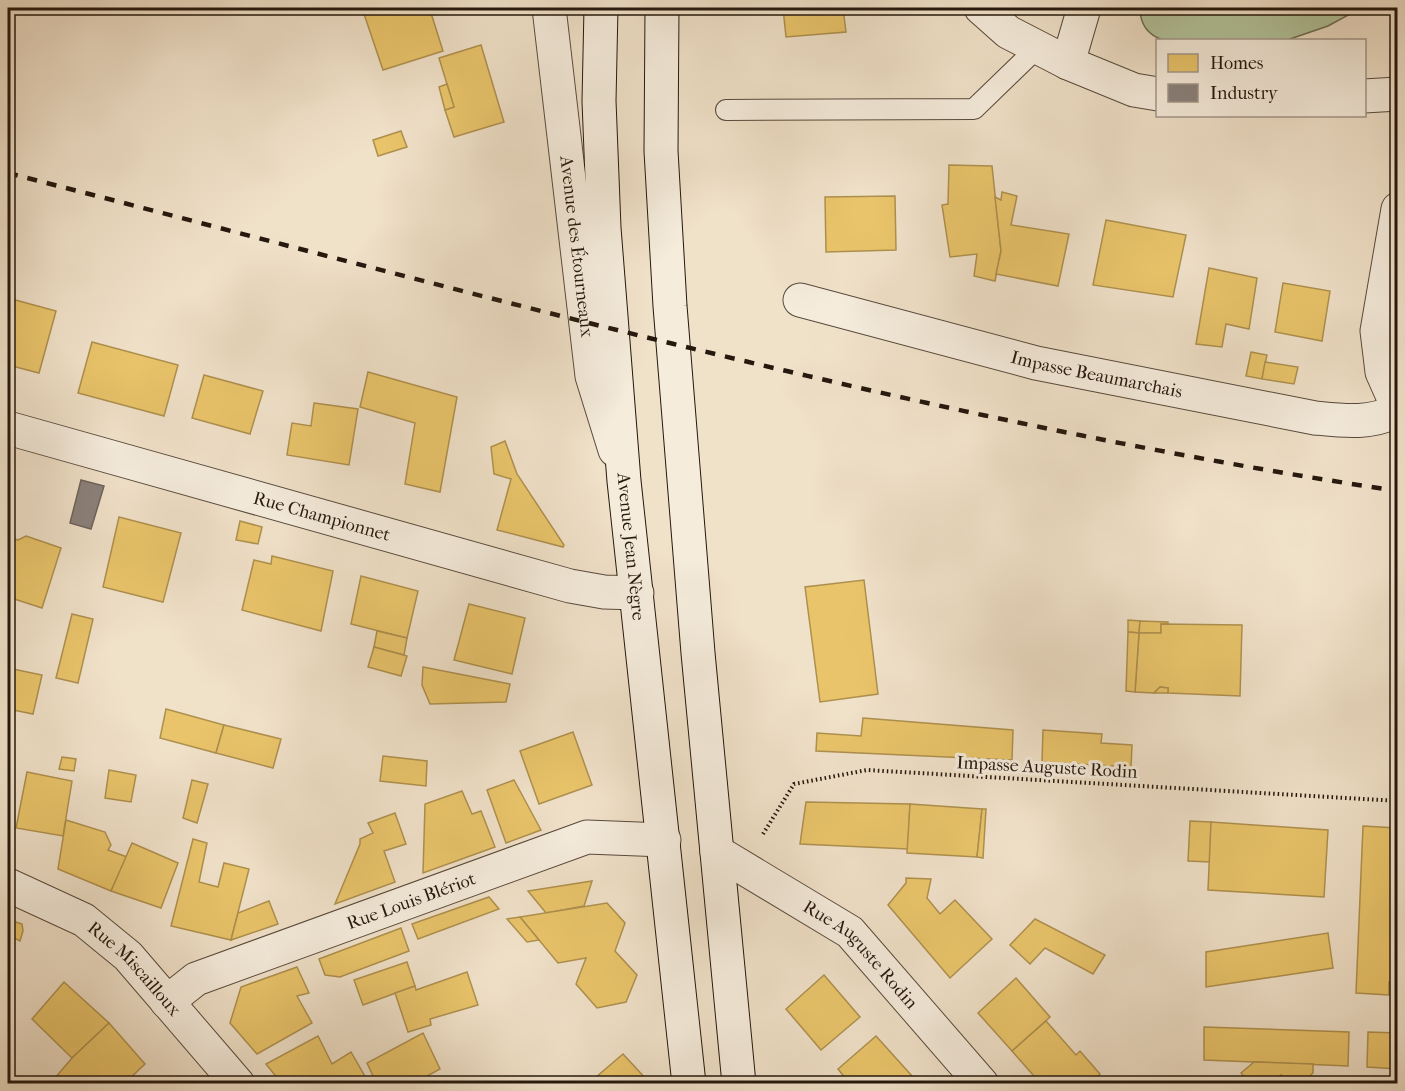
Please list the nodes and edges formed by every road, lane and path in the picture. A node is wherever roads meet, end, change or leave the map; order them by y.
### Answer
1 (549, 8) edge
2 (601, 8) edge
3 (662, 8) edge
4 (981, 8) edge
5 (1084, 8) edge
6 (1038, 47) junction
7 (1068, 63) junction
8 (1156, 94) edge
9 (1398, 94) edge
10 (1366, 96) edge
11 (726, 110) dead end
12 (1398, 209) edge
13 (800, 300) dead end
14 (1398, 410) edge
15 (8, 428) edge
16 (624, 481) junction
17 (636, 593) junction
18 (1398, 801) edge
19 (664, 840) junction
20 (730, 860) junction
21 (8, 885) edge
22 (167, 1002) junction
23 (238, 1083) edge
24 (689, 1083) edge
25 (739, 1083) edge
26 (982, 1083) edge

1 - 16 street, Avenue des Étourneaux
2 - 16 street, Avenue Jean Nègre
3 - 20 street
4 - 6 street
5 - 7 street
6 - 7 street
6 - 11 lane
7 - 8 street
9 - 10 street
12 - 14 street, Impasse Beaumarchais
13 - 14 street, Impasse Beaumarchais
15 - 17 street, Rue Championnet
16 - 17 street, Avenue Jean Nègre
17 - 19 street, Avenue Jean Nègre
18 - 20 path, Impasse Auguste Rodin
19 - 22 street, Rue Louis Blériot
19 - 24 street, Avenue Jean Nègre
20 - 25 street
20 - 26 street, Rue Auguste Rodin
21 - 22 street, Rue Miscailloux
22 - 23 street, Rue Miscailloux

